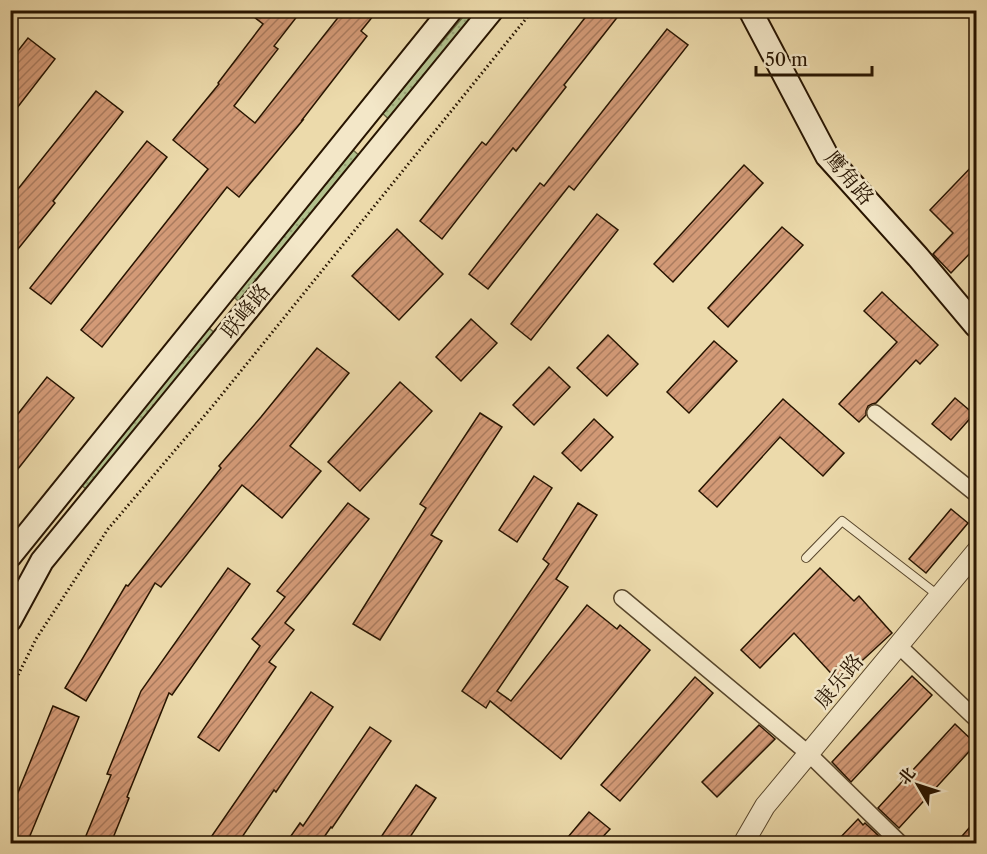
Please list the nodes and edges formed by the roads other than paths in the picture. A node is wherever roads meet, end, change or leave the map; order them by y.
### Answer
1 (451, 10) edge
2 (492, 10) edge
3 (750, 10) edge
4 (976, 326) edge
5 (875, 413) dead end
6 (976, 494) edge
7 (976, 552) edge
8 (10, 556) edge
9 (806, 558) dead end
10 (940, 597) junction
11 (622, 598) dead end
12 (10, 620) edge
13 (899, 646) junction
14 (976, 719) edge
15 (809, 754) junction
16 (743, 843) edge
17 (901, 843) edge

1 - 8 main road, 联峰路
2 - 12 main road, 联峰路
3 - 4 main road, 鹰角路
5 - 6 street
7 - 10 street, 康乐路
9 - 10 lane
10 - 13 street, 康乐路
11 - 15 street
13 - 14 street
13 - 15 street, 康乐路
15 - 16 street, 康乐路
15 - 17 street

